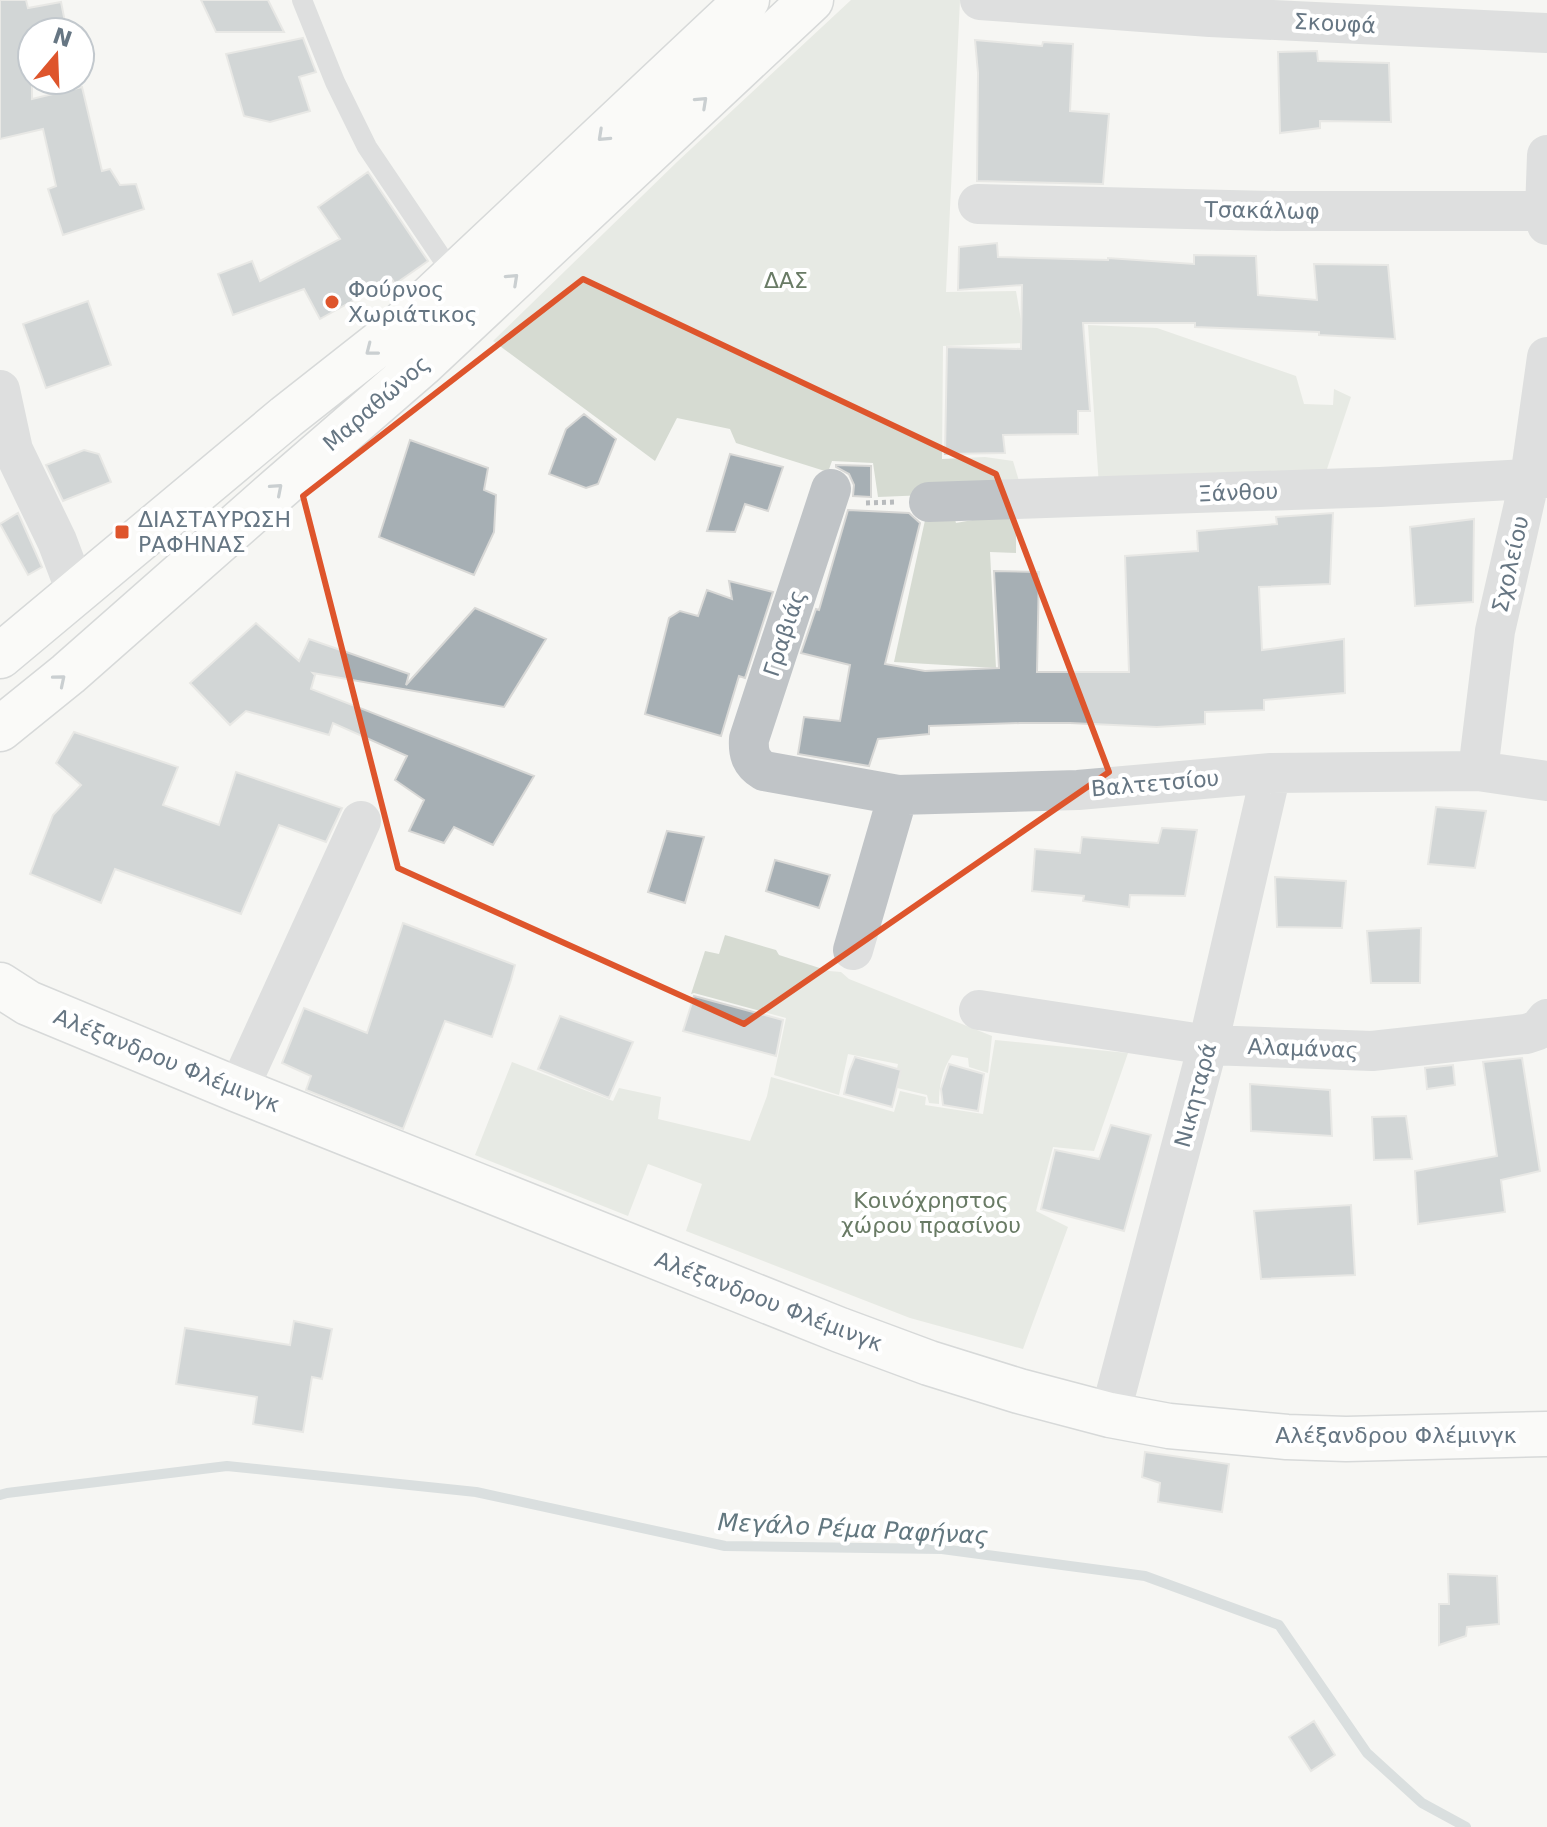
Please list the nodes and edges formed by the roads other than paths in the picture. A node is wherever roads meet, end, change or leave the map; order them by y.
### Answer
1 (302, 0) edge
2 (747, 0) edge
3 (811, 0) edge
4 (980, 0) edge
5 (1547, 33) edge
6 (1547, 155) edge
7 (978, 204) dead end
8 (1546, 216) edge
9 (454, 276) junction
10 (1547, 357) edge
11 (0, 390) edge
12 (1538, 478) edge
13 (828, 497) road end
14 (929, 502) road end
15 (77, 594) junction
16 (0, 656) edge
17 (0, 729) edge
18 (764, 771) joint
19 (1478, 771) junction
20 (1271, 773) junction
21 (1547, 781) edge
22 (898, 795) junction
23 (361, 821) dead end
24 (853, 950) dead end
25 (9, 995) edge
26 (979, 1010) dead end
27 (1540, 1026) edge
28 (1208, 1045) junction
29 (238, 1090) junction
30 (1110, 1415) junction
31 (1547, 1434) edge

1 - 9 lane
2 -> 9 main road, Μαραθώνος
17 -> 3 main road, Μαραθώνος
4 - 5 street, Σκουφά
6 - 8 street
7 - 8 street, Τσακάλωφ
9 -> 15 main road, Μαραθώνος
10 - 12 street, Σχολείου
11 - 15 street
12 - 14 street, Ξάνθου
12 - 19 street, Σχολείου
13 - 18 street, Γραβιάς
15 - 16 main road, Μαραθώνος
18 - 22 street, Βαλτετσίου
19 - 20 street, Βαλτετσίου
19 - 21 street, Βαλτετσίου
20 - 22 street, Βαλτετσίου
20 - 28 street, Νικηταρά
22 - 24 street
23 - 29 street
25 - 29 main road, Αλέξανδρου Φλέμινγκ
26 - 28 street, Αλαμάνας
27 - 28 street, Αλαμάνας
28 - 30 street, Νικηταρά
29 - 30 main road, Αλέξανδρου Φλέμινγκ
30 - 31 main road, Αλέξανδρου Φλέμινγκ

